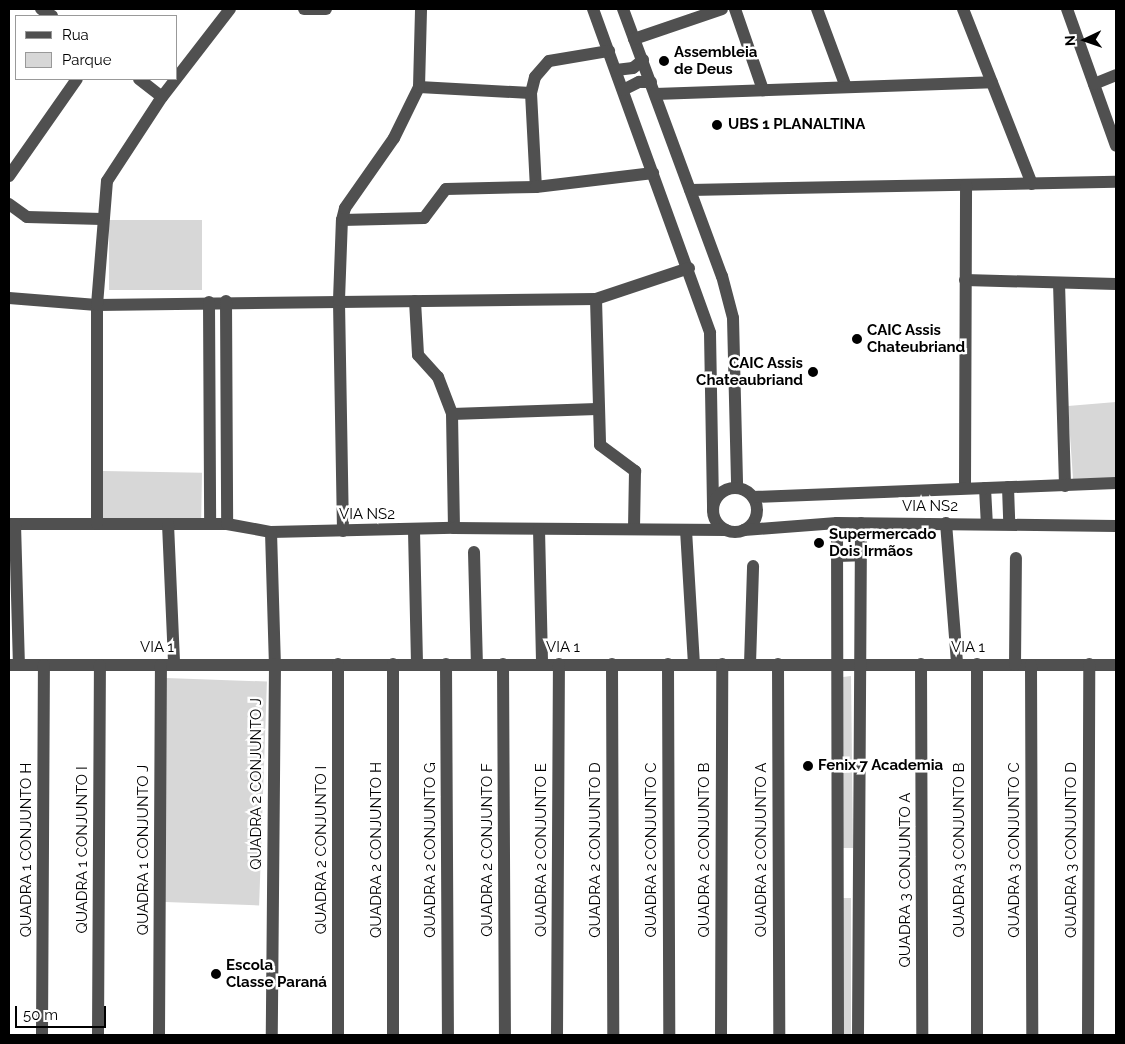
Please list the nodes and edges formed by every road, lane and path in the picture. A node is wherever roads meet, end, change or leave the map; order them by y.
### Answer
1 (230, 9) edge
2 (304, 9) edge
3 (326, 9) edge
4 (421, 9) edge
5 (593, 9) edge
6 (623, 9) edge
7 (722, 9) edge
8 (735, 9) edge
9 (817, 9) edge
10 (964, 9) edge
11 (1066, 9) edge
12 (634, 39) junction
13 (609, 51) junction
14 (643, 60) junction
15 (616, 70) junction
16 (1116, 75) edge
17 (178, 76) edge
18 (76, 80) edge
19 (140, 80) edge
20 (175, 80) edge
21 (992, 82) junction
22 (1094, 84) junction
23 (419, 87) junction
24 (846, 87) junction
25 (653, 88) junction
26 (623, 90) junction
27 (763, 90) junction
28 (531, 92) junction
29 (162, 97) junction
30 (1116, 146) edge
31 (653, 173) junction
32 (9, 176) edge
33 (1116, 182) edge
34 (1032, 184) junction
35 (966, 185) junction
36 (536, 187) junction
37 (690, 190) junction
38 (9, 204) edge
39 (102, 219) junction
40 (342, 220) junction
41 (689, 268) junction
42 (965, 280) junction
43 (1059, 283) junction
44 (1116, 284) edge
45 (9, 298) edge
46 (596, 299) junction
47 (339, 300) junction
48 (226, 301) junction
49 (416, 301) junction
50 (209, 302) junction
51 (97, 305) junction
52 (597, 409) junction
53 (452, 414) junction
54 (1116, 483) edge
55 (1066, 486) junction
56 (1008, 487) junction
57 (737, 488) junction
58 (965, 488) junction
59 (985, 488) junction
60 (753, 497) junction
61 (713, 511) junction
62 (861, 522) junction
63 (837, 523) junction
64 (946, 523) junction
65 (1009, 523) junction
66 (12, 524) edge
67 (97, 524) junction
68 (168, 524) junction
69 (210, 524) junction
70 (227, 524) junction
71 (987, 524) junction
72 (1116, 526) edge
73 (454, 528) junction
74 (634, 528) junction
75 (539, 529) junction
76 (686, 530) junction
77 (726, 530) junction
78 (744, 530) junction
79 (343, 531) junction
80 (414, 531) junction
81 (271, 532) junction
82 (474, 552) dead end
83 (861, 555) junction
84 (837, 556) junction
85 (1016, 558) dead end
86 (753, 566) dead end
87 (168, 664) junction
88 (275, 664) junction
89 (338, 664) junction
90 (393, 664) junction
91 (417, 664) junction
92 (446, 664) junction
93 (477, 664) junction
94 (503, 664) junction
95 (542, 664) junction
96 (559, 664) junction
97 (612, 664) junction
98 (668, 664) junction
99 (694, 664) junction
100 (722, 664) junction
101 (750, 664) junction
102 (778, 664) junction
103 (838, 664) junction
104 (861, 664) junction
105 (921, 664) junction
106 (957, 664) junction
107 (976, 664) junction
108 (1015, 664) junction
109 (1031, 664) junction
110 (1089, 664) junction
111 (1116, 664) edge
112 (14, 665) edge
113 (44, 665) junction
114 (100, 665) junction
115 (839, 856) junction
116 (858, 858) junction
117 (858, 889) junction
118 (838, 892) junction
119 (42, 1035) edge
120 (98, 1035) edge
121 (159, 1035) edge
122 (272, 1035) edge
123 (338, 1035) edge
124 (393, 1035) edge
125 (448, 1035) edge
126 (505, 1035) edge
127 (557, 1035) edge
128 (613, 1035) edge
129 (669, 1035) edge
130 (721, 1035) edge
131 (779, 1035) edge
132 (838, 1035) edge
133 (858, 1035) edge
134 (922, 1035) edge
135 (977, 1035) edge
136 (1032, 1035) edge
137 (1088, 1035) edge

1 - 17 street
2 - 3 street
4 - 23 street
5 - 13 street
6 - 12 street
7 - 12 street
8 - 27 street
9 - 24 street
10 - 21 street
11 - 22 street
12 - 14 street
13 - 15 street
13 - 28 street
14 - 15 street
14 - 25 street
15 - 26 street
16 - 22 street
18 - 32 street
19 - 29 street
20 - 29 street
21 - 24 street
21 - 34 street
22 - 30 street
23 - 28 street
23 - 40 street
24 - 27 street
25 - 26 street
25 - 27 street
25 - 37 street
26 - 31 street
28 - 36 street
29 - 39 street
31 - 36 street
31 - 41 street
33 - 34 street
34 - 35 street
35 - 37 street
35 - 42 street
36 - 40 street
37 - 57 street
38 - 39 street
39 - 51 street
40 - 47 street
41 - 46 street
41 - 61 street
42 - 43 street
42 - 58 street
43 - 44 street
43 - 55 street
45 - 51 street
46 - 49 street
46 - 52 street
47 - 48 street
47 - 49 street
47 - 79 street
48 - 50 street
48 - 70 street
49 - 53 street
50 - 51 street
50 - 69 street
51 - 67 street
52 - 53 street
52 - 74 street
53 - 73 street
54 - 55 street, VIA NS2
55 - 56 street, VIA NS2
56 - 59 street, VIA NS2
56 - 65 street
57 - 60 street
57 - 61 street
58 - 59 street, VIA NS2
58 - 60 street, VIA NS2
59 - 71 street
60 - 78 street
61 - 77 street
62 - 63 street, VIA NS2
62 - 64 street, VIA NS2
62 - 83 street
63 - 78 street, VIA NS2
63 - 84 street
64 - 71 street, VIA NS2
64 - 106 street
65 - 71 street, VIA NS2
65 - 72 street, VIA NS2
66 - 67 street, VIA NS2
66 - 112 street
67 - 68 street, VIA NS2
68 - 69 street, VIA NS2
68 - 87 street, QUADRA 1 CONJUNTO J
69 - 70 street, VIA NS2
70 - 81 street, VIA NS2
73 - 75 street, VIA NS2
73 - 80 street, VIA NS2
74 - 75 street, VIA NS2
74 - 76 street, VIA NS2
75 - 95 street
76 - 77 street, VIA NS2
76 - 99 street
77 - 78 street
79 - 80 street, VIA NS2
79 - 81 street, VIA NS2
80 - 91 street
81 - 88 street, QUADRA 2 CONJUNTO J
82 - 93 street
83 - 84 street
83 - 104 street
84 - 103 street
85 - 108 street
86 - 101 street
87 - 88 street, VIA 1
87 - 114 street, VIA 1
87 - 121 street, QUADRA 1 CONJUNTO J
88 - 89 street, VIA 1
88 - 122 street, QUADRA 2 CONJUNTO J
89 - 90 street, VIA 1
89 - 123 street, QUADRA 2 CONJUNTO I
90 - 91 street, VIA 1
90 - 124 street, QUADRA 2 CONJUNTO H
91 - 92 street, VIA 1
92 - 93 street, VIA 1
92 - 125 street, QUADRA 2 CONJUNTO G
93 - 94 street, VIA 1
94 - 95 street, VIA 1
94 - 126 street, QUADRA 2 CONJUNTO F
95 - 96 street, VIA 1
96 - 97 street, VIA 1
96 - 127 street, QUADRA 2 CONJUNTO E
97 - 98 street, VIA 1
97 - 128 street, QUADRA 2 CONJUNTO D
98 - 99 street, VIA 1
98 - 129 street, QUADRA 2 CONJUNTO C
99 - 100 street, VIA 1
100 - 101 street, VIA 1
100 - 130 street, QUADRA 2 CONJUNTO B
101 - 102 street, VIA 1
102 - 103 street, VIA 1
102 - 131 street, QUADRA 2 CONJUNTO A
103 - 104 street, VIA 1
103 - 115 street
104 - 105 street, VIA 1
104 - 116 street
105 - 106 street, VIA 1
105 - 134 street, QUADRA 3 CONJUNTO A
106 - 107 street, VIA 1
107 - 108 street, VIA 1
107 - 135 street, QUADRA 3 CONJUNTO B
108 - 109 street, VIA 1
109 - 110 street, VIA 1
109 - 136 street, QUADRA 3 CONJUNTO C
110 - 111 street, VIA 1
110 - 137 street, QUADRA 3 CONJUNTO D
112 - 113 street, VIA 1
113 - 114 street, VIA 1
113 - 119 street, QUADRA 1 CONJUNTO H
114 - 120 street, QUADRA 1 CONJUNTO I
115 - 116 street
115 - 118 street
116 - 117 street
117 - 118 street
117 - 133 street
118 - 132 street

